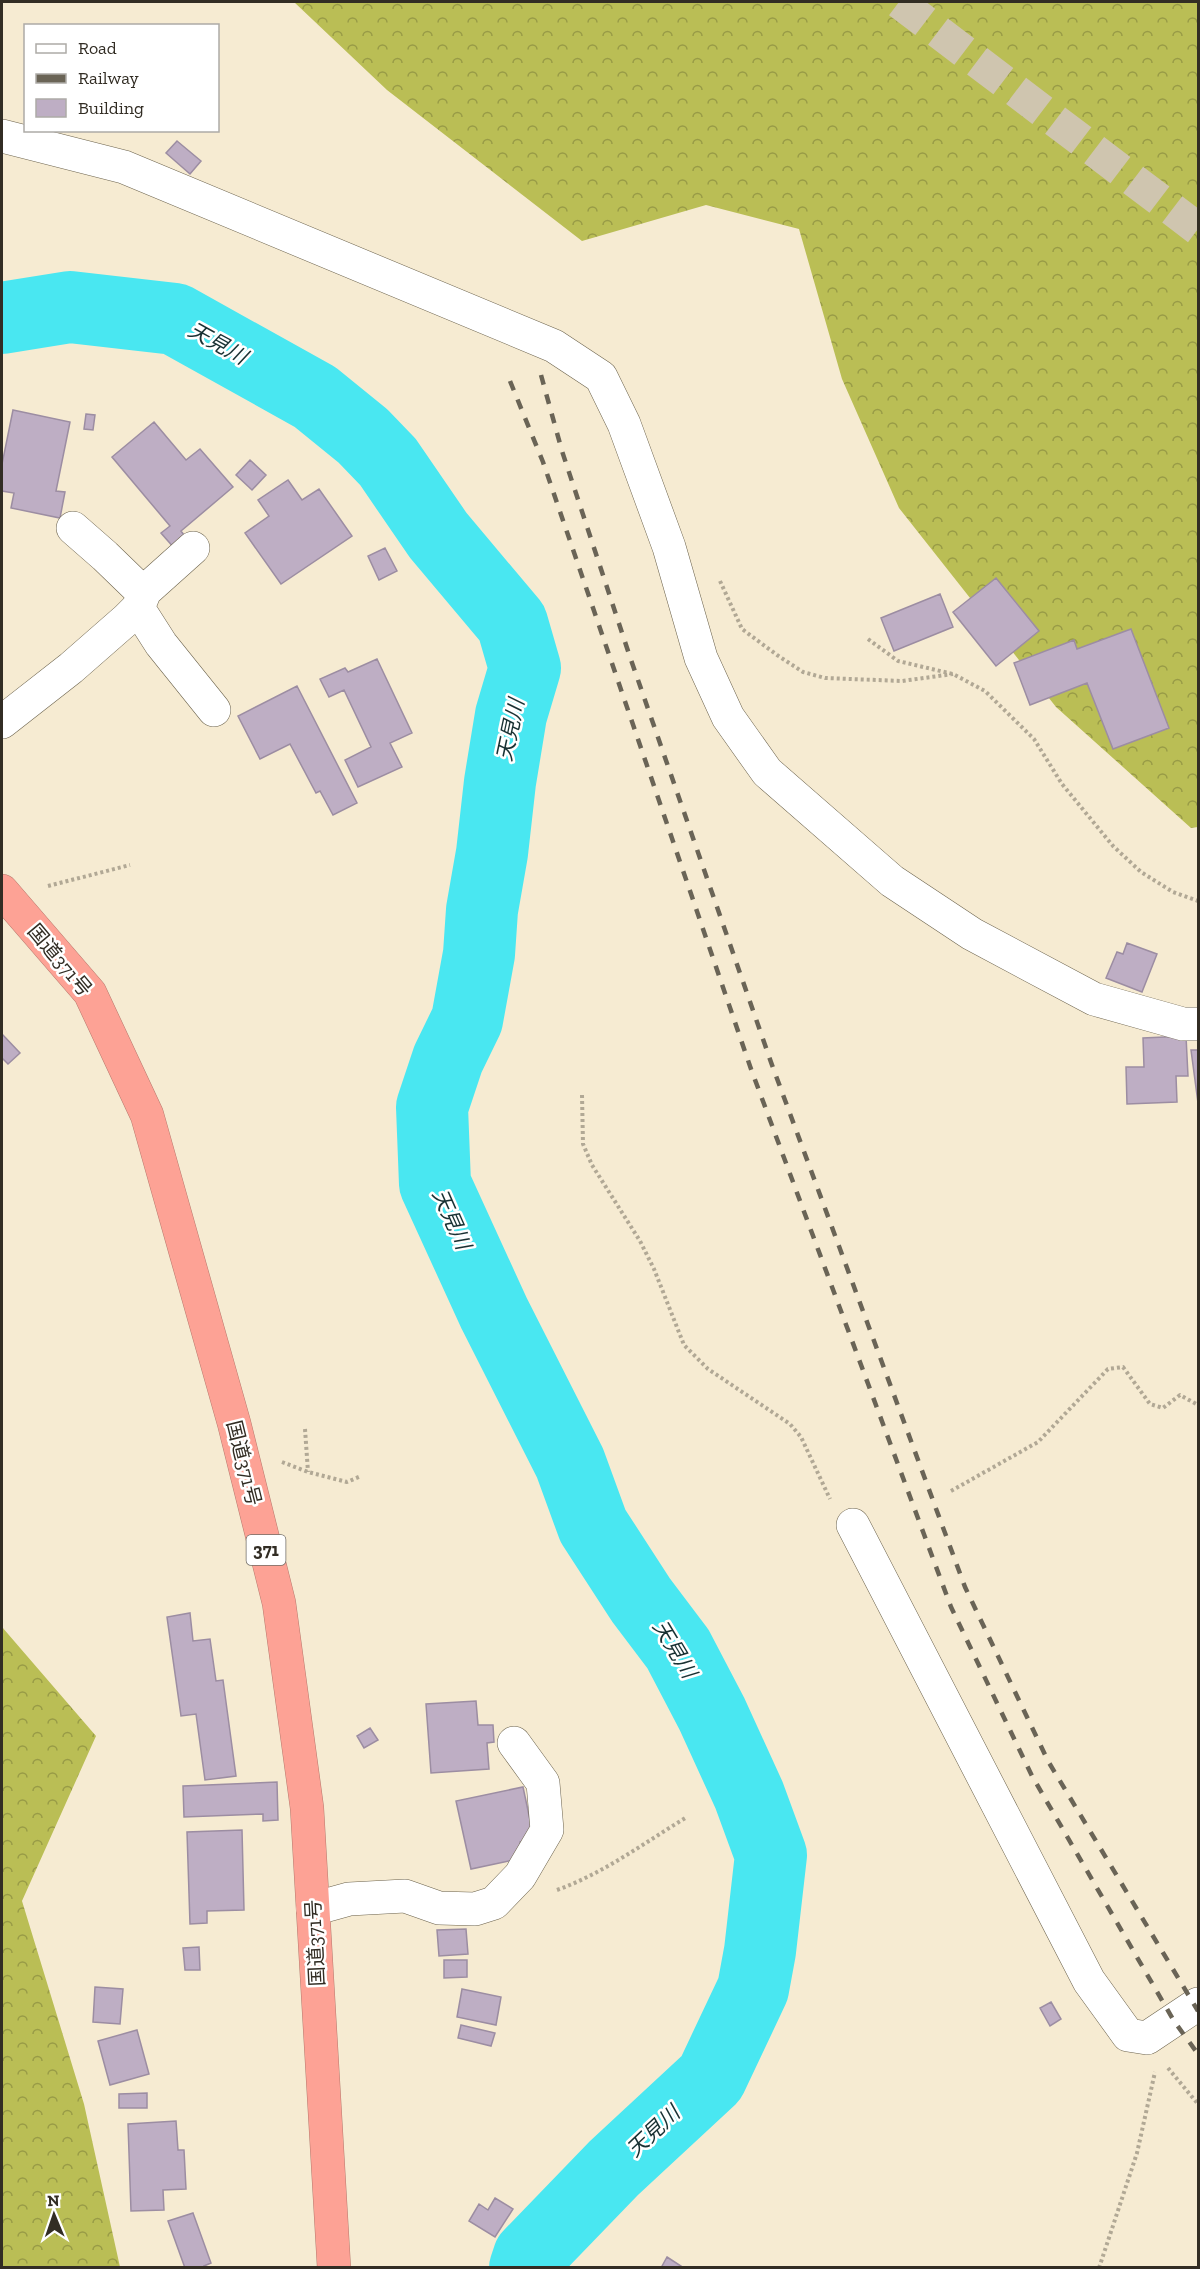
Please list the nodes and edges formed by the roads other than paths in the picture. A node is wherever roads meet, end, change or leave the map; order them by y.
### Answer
1 (2, 136) edge
2 (73, 528) dead end
3 (194, 548) dead end
4 (141, 600) junction
5 (214, 710) dead end
6 (2, 722) edge
7 (2, 891) edge
8 (1198, 1024) edge
9 (844, 1515) road end
10 (514, 1743) dead end
11 (313, 1909) junction
12 (1198, 2004) edge
13 (334, 2268) edge

1 - 8 street
2 - 4 street
3 - 4 street
4 - 5 street
4 - 6 street
7 - 11 highway, 国道371号 / 371
9 - 12 street
10 - 11 street
11 - 13 highway, 国道371号 / 371

